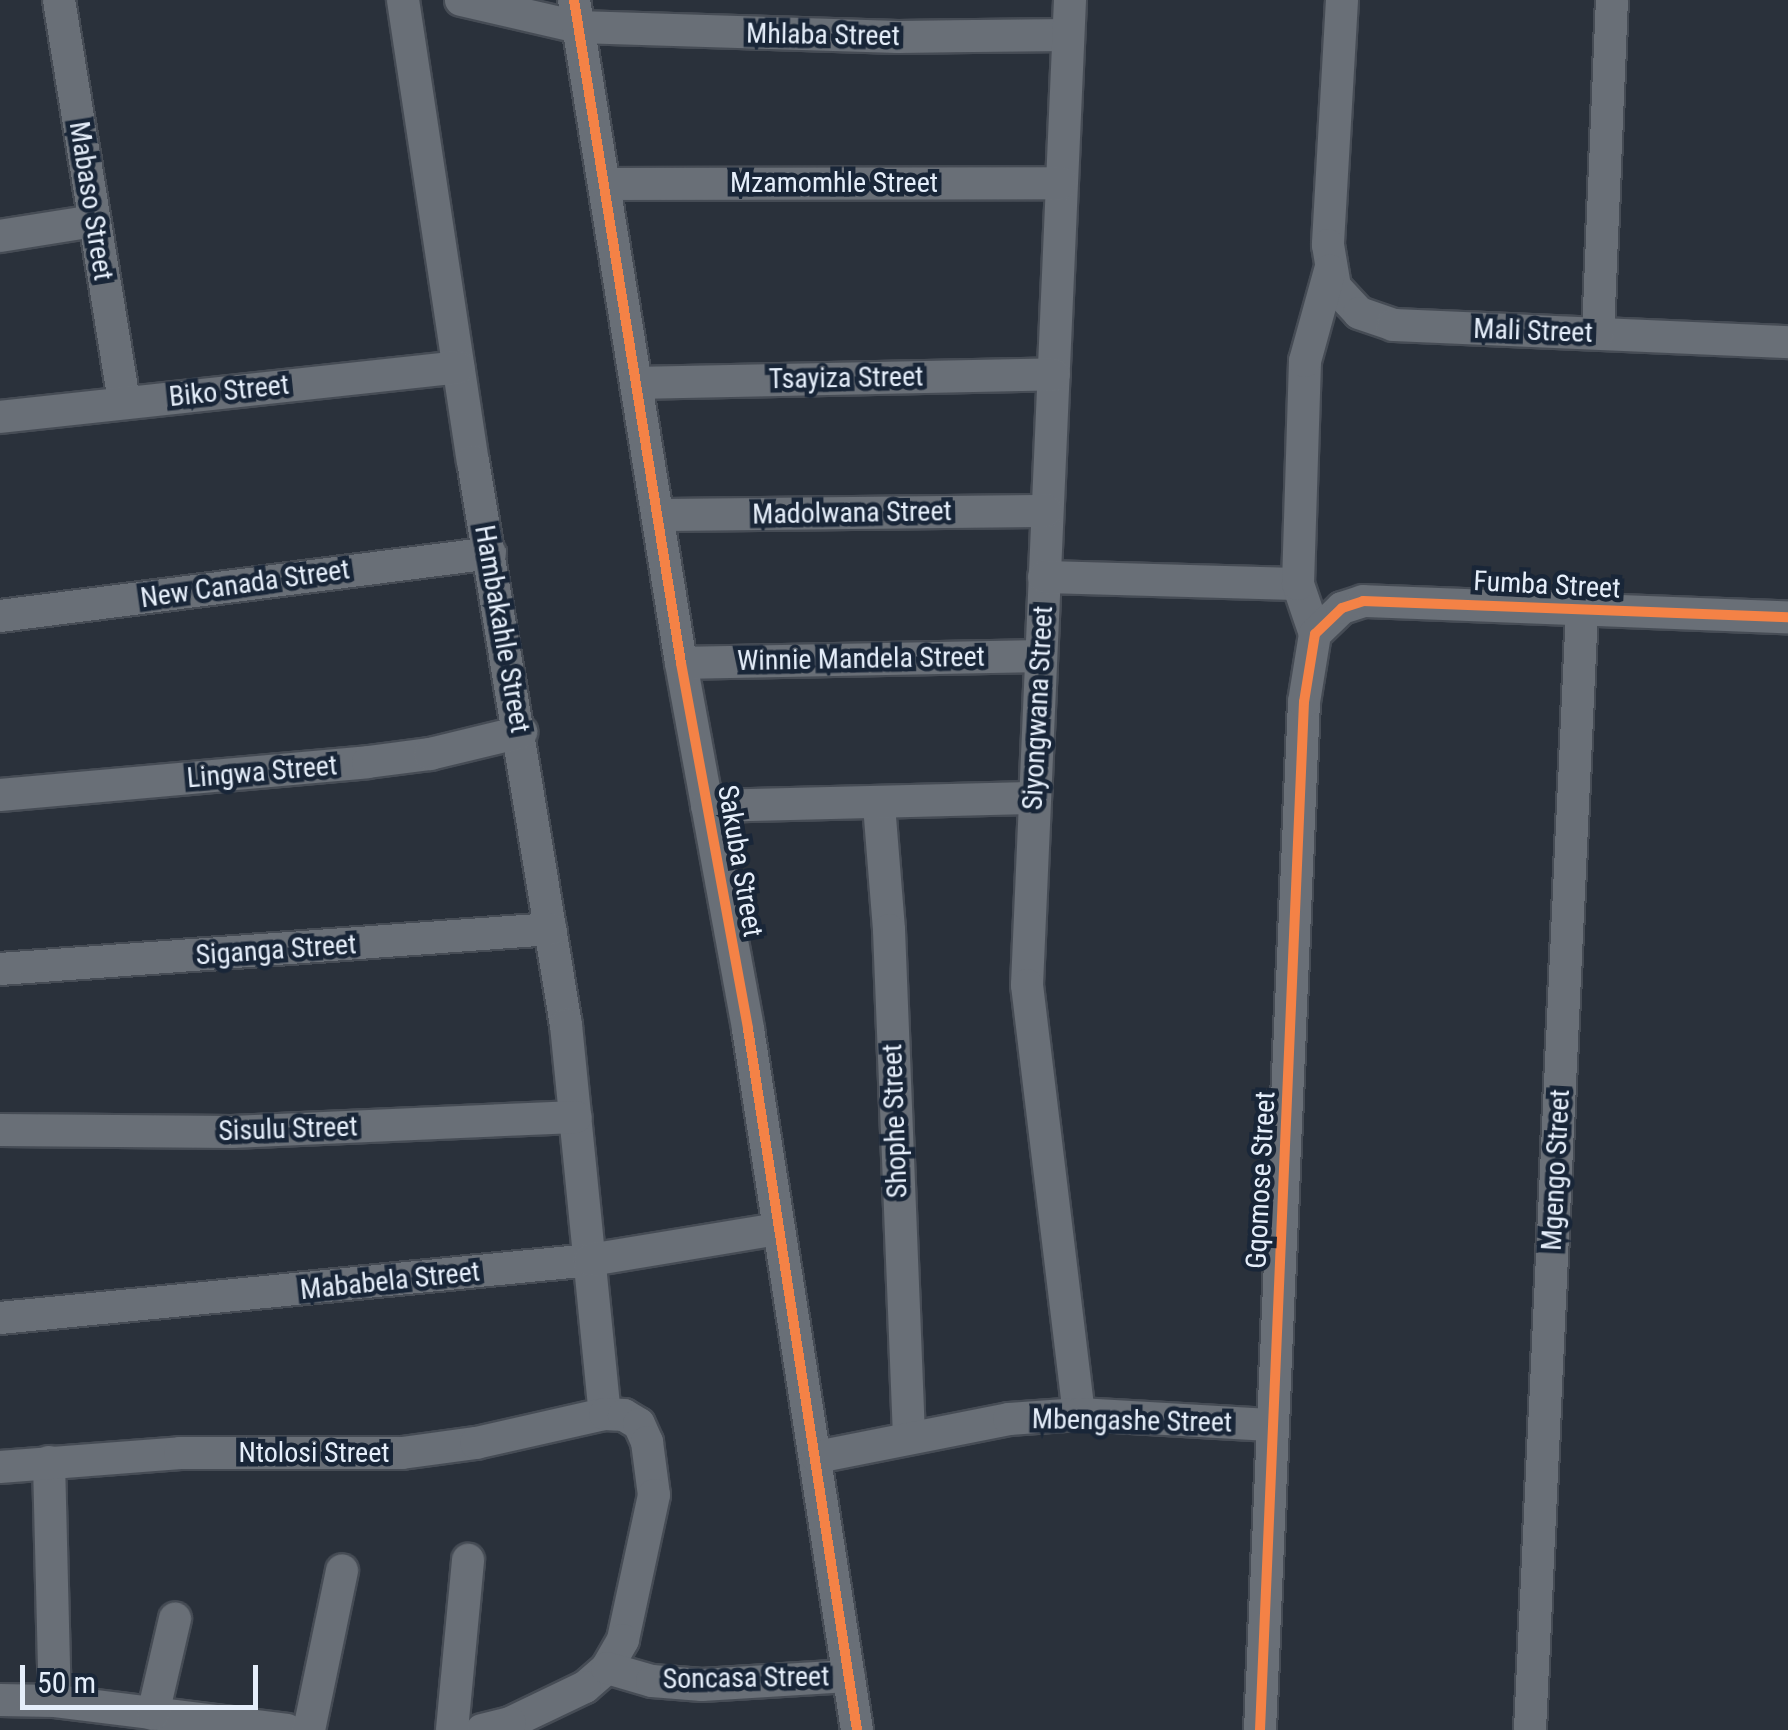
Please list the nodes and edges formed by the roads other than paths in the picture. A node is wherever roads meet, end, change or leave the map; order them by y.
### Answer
1 (59, 0) edge
2 (403, 0) edge
3 (461, 0) edge
4 (1070, 0) edge
5 (1342, 0) edge
6 (1612, 0) edge
7 (576, 13) edge
8 (1068, 35) junction
9 (606, 184) junction
10 (1061, 184) junction
11 (94, 221) junction
12 (0, 236) edge
13 (1329, 257) junction
14 (1598, 333) junction
15 (1788, 342) edge
16 (458, 367) junction
17 (1054, 374) junction
18 (638, 383) junction
19 (124, 402) junction
20 (0, 417) edge
21 (1046, 511) junction
22 (658, 515) junction
23 (490, 553) junction
24 (1044, 577) junction
25 (1298, 584) junction
26 (1582, 610) junction
27 (0, 616) edge
28 (1788, 617) edge
29 (1315, 634) junction
30 (1040, 656) junction
31 (681, 663) junction
32 (520, 732) junction
33 (0, 795) edge
34 (1034, 798) junction
35 (879, 804) junction
36 (706, 806) junction
37 (551, 929) junction
38 (0, 969) edge
39 (576, 1116) junction
40 (0, 1130) edge
41 (778, 1229) junction
42 (590, 1260) junction
43 (0, 1318) edge
44 (615, 1414) junction
45 (1079, 1414) junction
46 (1270, 1425) junction
47 (908, 1437) junction
48 (817, 1457) junction
49 (50, 1462) junction
50 (0, 1467) edge
51 (468, 1560) dead end
52 (342, 1570) dead end
53 (175, 1619) dead end
54 (608, 1668) junction
55 (849, 1676) junction
56 (0, 1700) edge
57 (55, 1701) junction
58 (153, 1714) junction
59 (287, 1730) edge
60 (309, 1730) edge
61 (452, 1730) edge
62 (482, 1730) edge
63 (858, 1730) edge
64 (1260, 1730) edge
65 (1530, 1730) edge

1 - 11 street, Mabaso Street
2 - 16 street, Hambakahle Street
3 - 7 street, Mhlaba Street
4 - 8 street, Siyongwana Street
5 - 13 street
6 - 14 street
7 - 8 street, Mhlaba Street
7 - 9 street, Sakuba Street
8 - 10 street, Siyongwana Street
9 - 10 street, Mzamomhle Street
9 - 18 street, Sakuba Street
10 - 17 street, Siyongwana Street
11 - 12 street
11 - 19 street, Mabaso Street
13 - 14 street, Mali Street
13 - 25 street
14 - 15 street, Mali Street
16 - 19 street, Biko Street
16 - 23 street, Hambakahle Street
17 - 18 street, Tsayiza Street
17 - 21 street, Siyongwana Street
18 - 22 street, Sakuba Street
19 - 20 street, Biko Street
21 - 22 street, Madolwana Street
21 - 24 street, Siyongwana Street
22 - 31 street, Sakuba Street
23 - 27 street, New Canada Street
23 - 32 street, Hambakahle Street
24 - 25 street
24 - 30 street, Siyongwana Street
25 - 29 street
26 - 28 street, Fumba Street
26 - 29 street, Fumba Street
26 - 65 street, Mgengo Street
29 - 46 street, Gqomose Street
30 - 31 street, Winnie Mandela Street
30 - 34 street, Siyongwana Street
31 - 36 street, Sakuba Street
32 - 33 street, Lingwa Street
32 - 37 street, Hambakahle Street
34 - 35 street
34 - 45 street, Siyongwana Street
35 - 36 street
35 - 47 street, Shophe Street
36 - 41 street, Sakuba Street
37 - 38 street, Siganga Street
37 - 39 street, Hambakahle Street
39 - 40 street, Sisulu Street
39 - 42 street, Hambakahle Street
41 - 42 street, Mababela Street
41 - 48 street, Sakuba Street
42 - 43 street, Mababela Street
42 - 44 street, Hambakahle Street
44 - 49 street, Ntolosi Street
44 - 54 street
45 - 46 street, Mbengashe Street
45 - 47 street, Mbengashe Street
46 - 64 street, Gqomose Street
47 - 48 street, Mbengashe Street
48 - 55 street, Sakuba Street
49 - 50 street, Ntolosi Street
49 - 57 street
51 - 61 street
52 - 60 street
53 - 58 street
54 - 55 street, Soncasa Street
54 - 62 street
55 - 63 street, Sakuba Street
56 - 57 street
57 - 58 street
58 - 59 street

